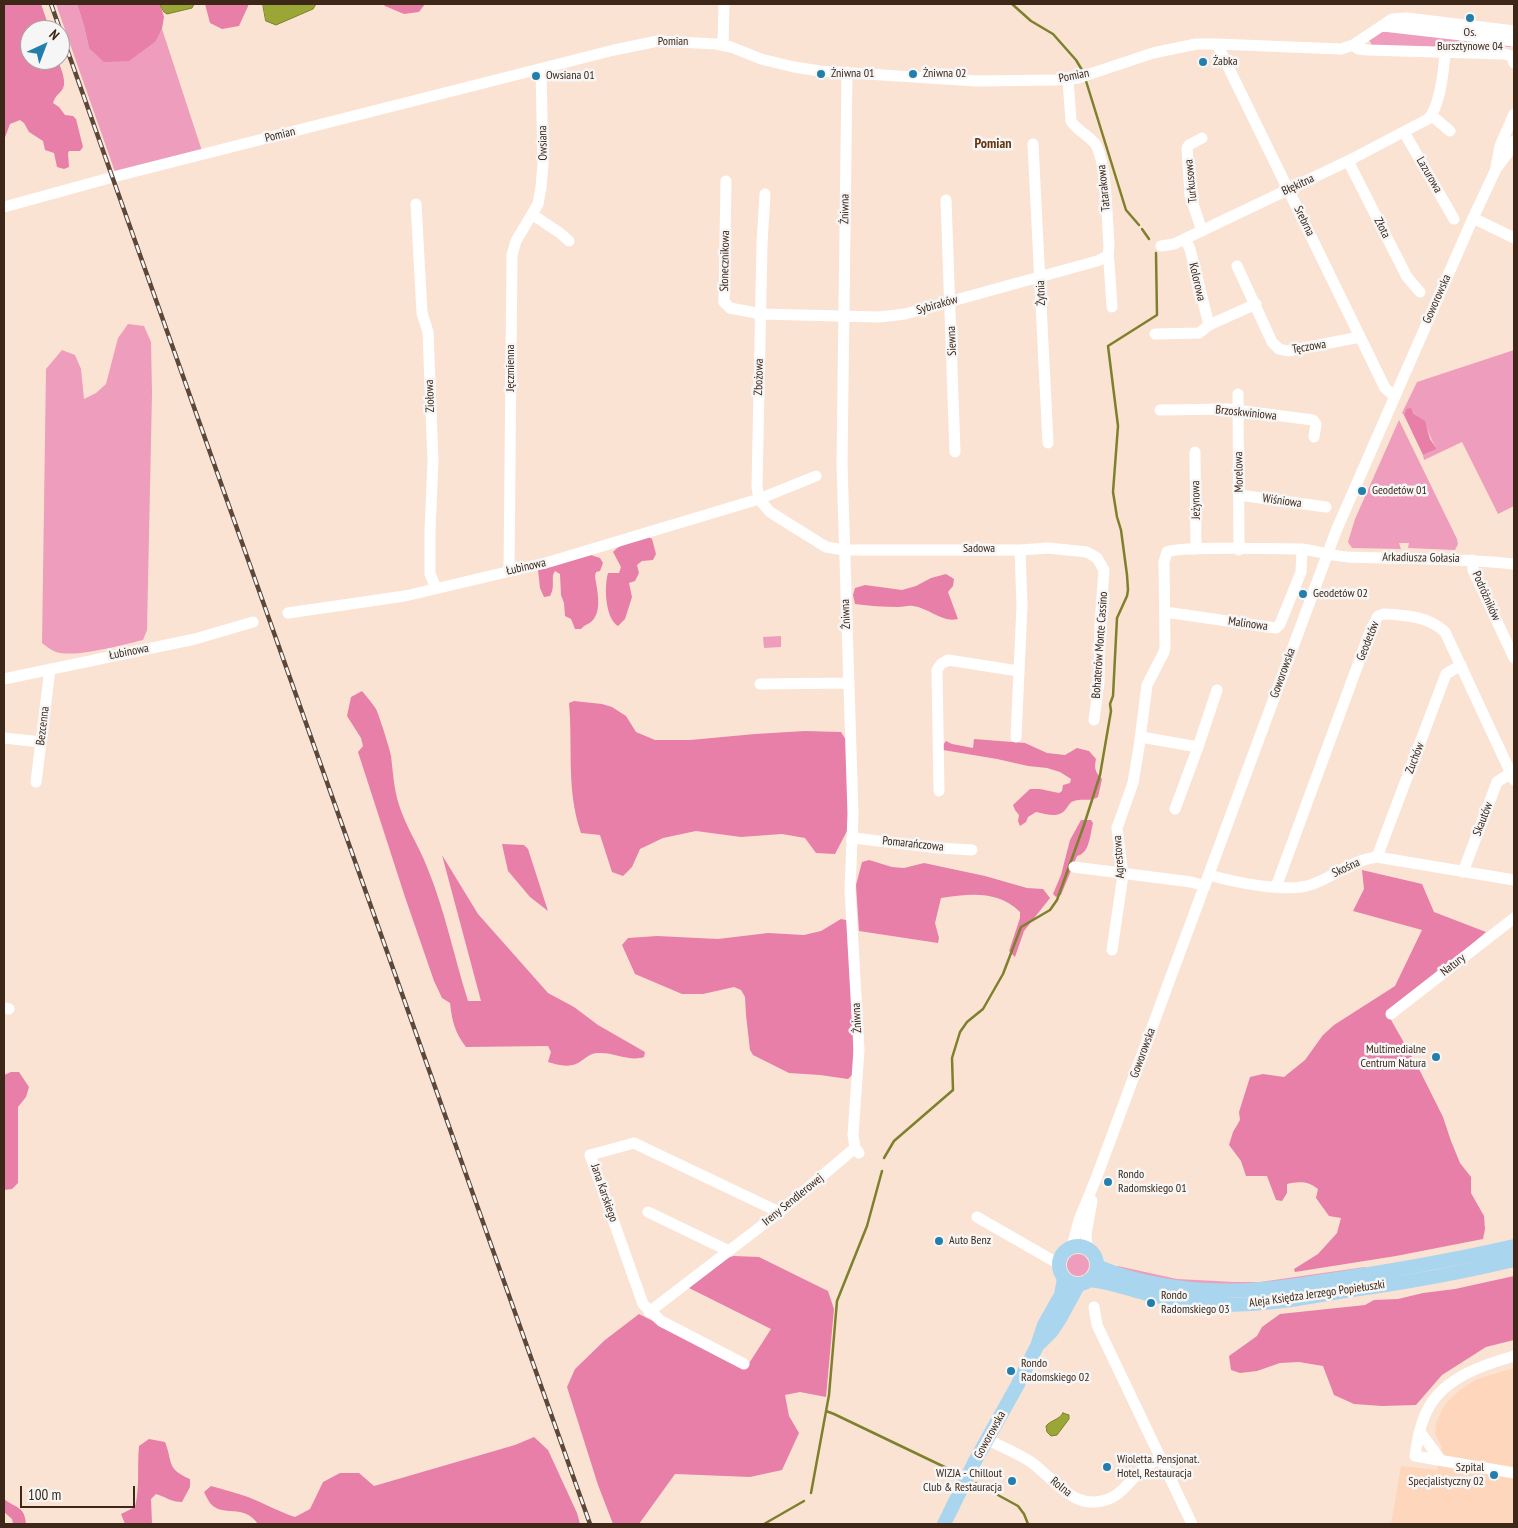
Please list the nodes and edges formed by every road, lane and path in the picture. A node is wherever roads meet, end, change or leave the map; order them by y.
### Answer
1 (724, 4) edge
2 (1379, 26) junction
3 (1514, 31) edge
4 (1514, 42) edge
5 (1217, 44) junction
6 (723, 45) junction
7 (1353, 45) junction
8 (1445, 52) junction
9 (1514, 63) edge
10 (541, 70) junction
11 (847, 72) junction
12 (1068, 80) junction
13 (1514, 114) edge
14 (1431, 115) junction
15 (1450, 131) dead end
16 (1404, 132) junction
17 (1202, 138) dead end
18 (1514, 141) edge
19 (1033, 144) dead end
20 (1348, 161) junction
21 (1496, 170) junction
22 (726, 181) dead end
23 (1288, 190) junction
24 (765, 194) dead end
25 (946, 200) dead end
26 (416, 204) dead end
27 (4, 207) edge
28 (532, 215) junction
29 (1454, 218) dead end
30 (1473, 218) junction
31 (1202, 231) junction
32 (1514, 238) edge
33 (1185, 239) junction
34 (569, 241) dead end
35 (1161, 246) dead end
36 (1108, 256) junction
37 (1237, 266) dead end
38 (1040, 276) junction
39 (1420, 292) dead end
40 (951, 301) junction
41 (1256, 304) junction
42 (1112, 307) dead end
43 (761, 314) junction
44 (843, 315) junction
45 (1209, 325) junction
46 (1155, 334) dead end
47 (1360, 337) junction
48 (1238, 394) dead end
49 (1394, 396) junction
50 (1160, 410) dead end
51 (1238, 410) junction
52 (1314, 437) dead end
53 (1048, 443) dead end
54 (955, 452) dead end
55 (1196, 452) dead end
56 (816, 476) dead end
57 (1239, 496) junction
58 (759, 499) junction
59 (1326, 507) dead end
60 (1196, 549) junction
61 (844, 550) junction
62 (1020, 550) junction
63 (1239, 550) junction
64 (1302, 550) junction
65 (1328, 553) junction
66 (1472, 560) junction
67 (1514, 564) edge
68 (1104, 570) joint
69 (509, 571) junction
70 (436, 588) junction
71 (1165, 612) junction
72 (288, 613) dead end
73 (254, 622) dead end
74 (1514, 658) edge
75 (1461, 665) junction
76 (50, 669) junction
77 (1018, 671) junction
78 (4, 679) edge
79 (849, 683) junction
80 (760, 684) dead end
81 (1217, 690) dead end
82 (1094, 720) dead end
83 (1016, 737) dead end
84 (1141, 737) junction
85 (4, 738) edge
86 (41, 742) junction
87 (1198, 747) junction
88 (1513, 777) edge
89 (36, 782) dead end
90 (939, 791) dead end
91 (1175, 809) dead end
92 (853, 838) junction
93 (972, 850) dead end
94 (1377, 857) junction
95 (1074, 867) dead end
96 (1463, 872) junction
97 (1123, 875) junction
98 (1514, 880) edge
99 (1207, 881) junction
100 (1276, 887) junction
101 (1514, 918) edge
102 (1112, 950) dead end
103 (1392, 1014) dead end
104 (857, 1150) joint
105 (1094, 1186) junction
106 (648, 1212) dead end
107 (780, 1212) junction
108 (977, 1217) dead end
109 (1514, 1246) edge
110 (1072, 1247) junction
111 (1087, 1248) junction
112 (730, 1251) junction
113 (1514, 1260) edge
114 (1059, 1264) junction
115 (1097, 1266) junction
116 (1064, 1278) junction
117 (1084, 1282) junction
118 (1094, 1308) dead end
119 (649, 1312) junction
120 (1037, 1346) junction
121 (1514, 1356) edge
122 (744, 1364) dead end
123 (1420, 1432) junction
124 (987, 1439) junction
125 (1160, 1459) junction
126 (1440, 1460) junction
127 (1514, 1473) edge
128 (944, 1524) edge
129 (1192, 1524) edge

1 - 6 street
2 - 3 street, Pomian
2 - 4 street
2 - 7 street, Pomian
5 - 7 street, Pomian
5 - 12 street, Pomian
5 - 23 street, Srebrna
6 - 10 street, Pomian
6 - 11 street, Pomian
7 - 8 street, Pomian
8 - 9 street, Pomian
8 - 14 street
10 - 27 street, Pomian
10 - 28 street, Owsiana
11 - 12 street, Pomian
11 - 44 street, Żniwna
12 - 36 street, Tatarakowa
13 - 21 street, Goworowska
14 - 15 street
14 - 16 street, Błękitna
16 - 20 street, Błękitna
16 - 29 street, Lazurowa
17 - 31 street, Turkusowa
18 - 21 street, Goworowska
19 - 38 street, Żytnia
20 - 23 street, Błękitna
20 - 39 street, Złota
21 - 30 street, Goworowska
22 - 43 street, Słonecznikowa
23 - 31 street, Błękitna
23 - 47 street, Srebrna
24 - 43 street, Zbożowa
25 - 40 street, Siewna
26 - 70 street, Ziołowa
28 - 34 street
28 - 69 street, Jęczmienna
30 - 32 street
30 - 49 street, Goworowska
31 - 33 street, Błękitna
33 - 35 street, Błękitna
33 - 45 street, Kolorowa
36 - 38 street, Sybiraków
36 - 42 street, Tatarakowa
37 - 41 street, Tęczowa
38 - 40 street, Sybiraków
38 - 53 street, Żytnia
40 - 44 street, Sybiraków
40 - 54 street, Siewna
41 - 45 street
41 - 47 street, Tęczowa
43 - 44 street, Sybiraków
43 - 58 street, Zbożowa
44 - 61 street, Żniwna
45 - 46 street
47 - 49 street, Srebrna
48 - 51 street, Morelowa
49 - 65 street, Goworowska
50 - 51 street, Brzoskwiniowa
51 - 52 street, Brzoskwiniowa
51 - 57 street, Morelowa
55 - 60 street, Jeżynowa
56 - 58 street
57 - 59 street, Wiśniowa
57 - 63 street, Morelowa
58 - 61 street, Sadowa
58 - 69 street, Łubinowa
60 - 63 street
60 - 71 street, Agrestowa
61 - 62 street, Sadowa
61 - 79 street, Żniwna
62 - 68 street, Sadowa
62 - 77 street
63 - 64 street
64 - 65 street
64 - 71 street, Malinowa
65 - 66 street, Arkadiusza Gołasia
65 - 99 street, Goworowska
66 - 67 street, Arkadiusza Gołasia
66 - 74 street, Podróżników
68 - 82 street, Bohaterów Monte Cassino
69 - 70 street, Łubinowa
70 - 72 street, Łubinowa
71 - 84 street, Agrestowa
73 - 76 street, Łubinowa
75 - 88 street, Geodetów
75 - 94 street, Zuchów
75 - 100 street, Geodetów
76 - 78 street, Łubinowa
76 - 86 street, Bezcenna
77 - 83 street
77 - 90 street
79 - 80 street
79 - 92 street, Żniwna
81 - 87 street
84 - 87 street
84 - 97 street, Agrestowa
85 - 86 street
86 - 89 street, Bezcenna
87 - 91 street
88 - 96 street, Skautów
92 - 93 street, Pomarańczowa
92 - 104 street, Żniwna
94 - 96 street, Skośna
94 - 100 street, Skośna
95 - 97 street
96 - 98 street, Skośna
97 - 99 street
97 - 102 street, Agrestowa
99 - 100 street, Skośna
99 - 105 street, Goworowska
101 - 103 street, Natury
104 - 107 street, Ireny Sendlerowej
105 - 110 street, Goworowska
105 - 111 street, Goworowska
106 - 112 street
107 - 112 street, Ireny Sendlerowej
107 - 119 street, Jana Karskiego
108 - 114 street
109 - 115 main road, Aleja Księdza Jerzego Popiełuszki
110 - 111 main road
110 - 114 main road
111 - 115 main road
112 - 119 street, Ireny Sendlerowej
113 - 117 main road, Aleja Księdza Jerzego Popiełuszki
114 - 116 main road
115 - 117 main road
116 - 117 main road
116 - 120 main road, Goworowska
117 - 120 main road, Goworowska
118 - 125 street
119 - 122 street
120 - 124 main road, Goworowska
121 - 123 street
123 - 126 street
123 - 126 street
124 - 125 street, Rolna
124 - 128 main road, Goworowska
125 - 129 street
126 - 127 street

